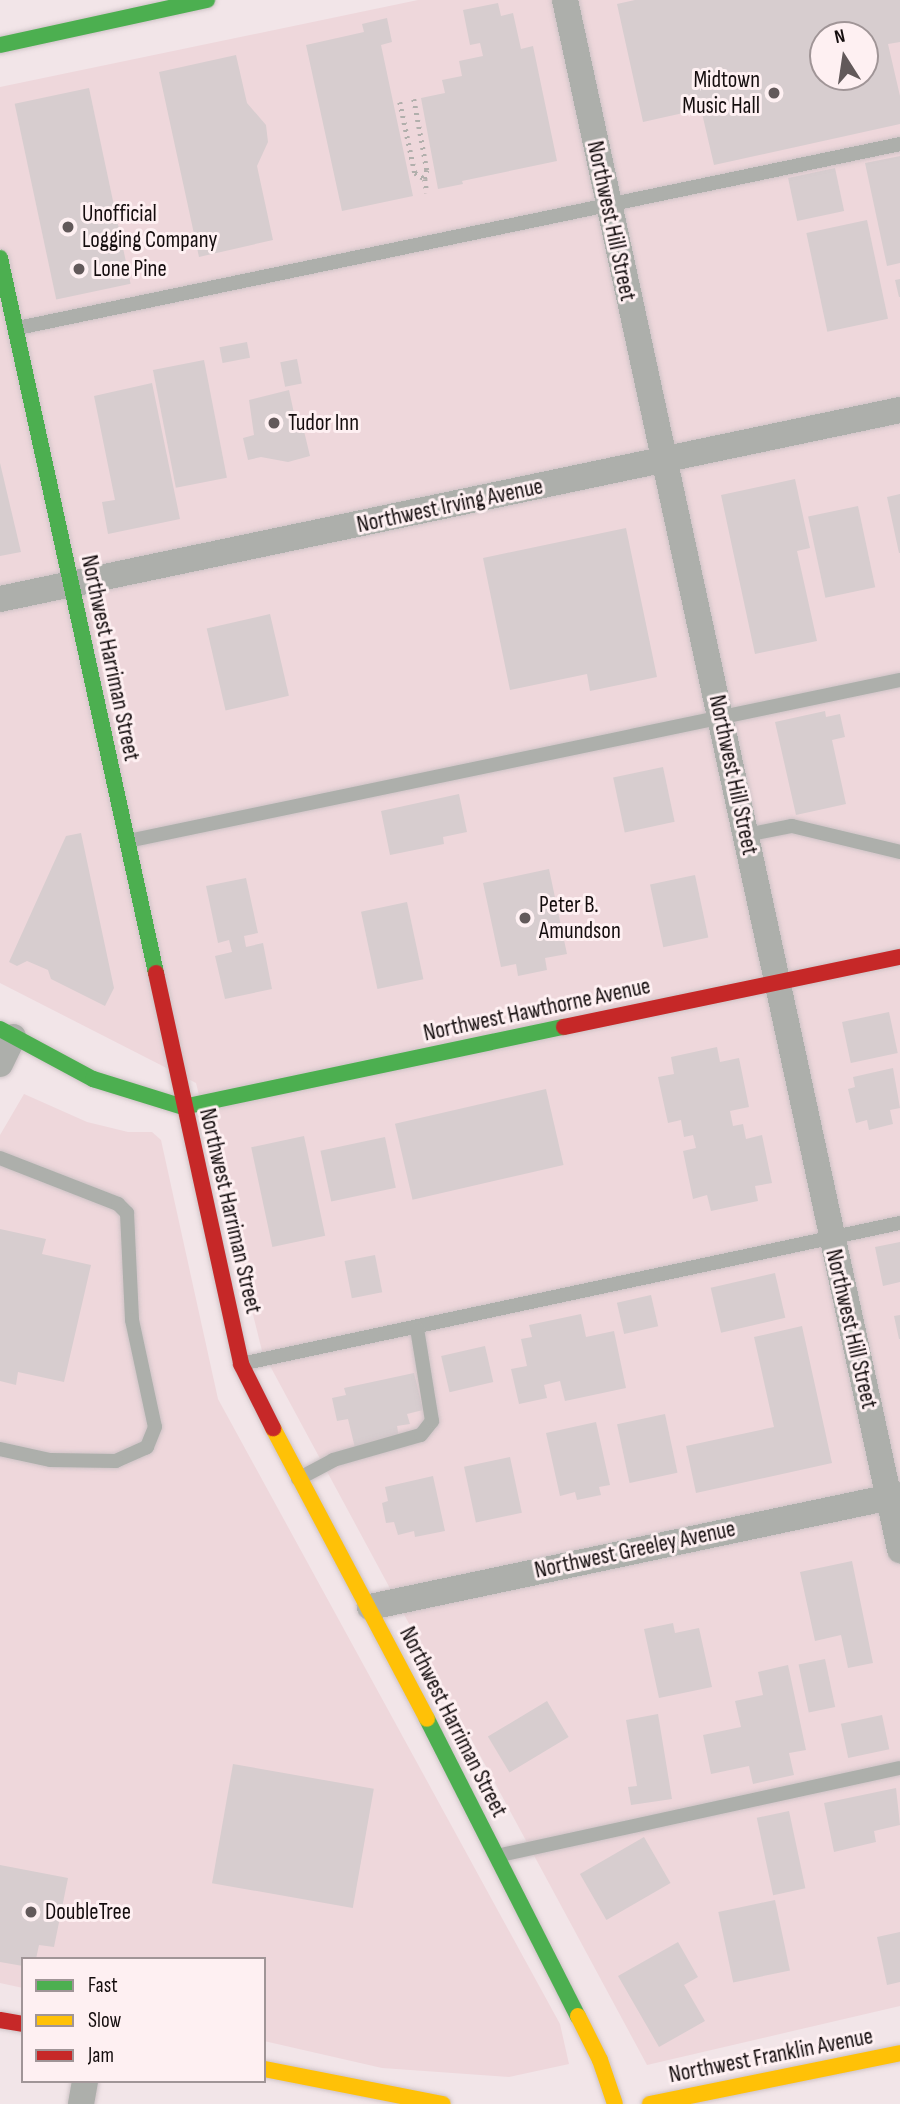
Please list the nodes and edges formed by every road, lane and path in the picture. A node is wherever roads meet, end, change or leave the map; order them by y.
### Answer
1 (207, 0) edge
2 (565, 0) edge
3 (0, 45) edge
4 (414, 99) dead end
5 (400, 102) dead end
6 (900, 144) edge
7 (425, 179) junction
8 (427, 193) dead end
9 (607, 204) junction
10 (0, 258) edge
11 (16, 329) junction
12 (900, 410) edge
13 (665, 461) junction
14 (71, 584) junction
15 (0, 599) edge
16 (900, 680) edge
17 (721, 718) junction
18 (746, 835) junction
19 (126, 841) junction
20 (900, 852) edge
21 (900, 957) edge
22 (776, 984) junction
23 (6, 1033) edge
24 (0, 1064) edge
25 (183, 1107) junction
26 (0, 1158) edge
27 (900, 1223) edge
28 (830, 1237) junction
29 (416, 1328) junction
30 (241, 1364) junction
31 (0, 1449) edge
32 (298, 1479) junction
33 (894, 1496) edge
34 (900, 1550) edge
35 (370, 1608) junction
36 (900, 1768) edge
37 (495, 1856) junction
38 (0, 2020) edge
39 (21, 2024) edge
40 (899, 2053) edge
41 (266, 2069) edge
42 (85, 2083) edge
43 (80, 2104) edge
44 (443, 2104) edge
45 (615, 2104) edge
46 (650, 2104) edge

1 - 3 street
2 - 9 street, Northwest Hill Street
4 - 7 path
5 - 7 path
6 - 9 lane
7 - 8 path
9 - 11 lane
9 - 13 street, Northwest Hill Street
10 - 11 street, Northwest Harriman Street
11 - 14 street, Northwest Harriman Street
12 - 13 street, Northwest Irving Avenue
13 - 14 street, Northwest Irving Avenue
13 - 17 street, Northwest Hill Street
14 - 15 street, Northwest Irving Avenue
14 - 19 street, Northwest Harriman Street
16 - 17 lane
17 - 18 street, Northwest Hill Street
17 - 19 lane
18 - 20 lane
18 - 22 street, Northwest Hill Street
19 - 25 street, Northwest Harriman Street
21 - 22 street, Northwest Hawthorne Avenue
22 - 25 street, Northwest Hawthorne Avenue
22 - 28 street, Northwest Hill Street
23 - 24 street
23 - 25 street
25 - 30 street, Northwest Harriman Street
26 - 31 lane
27 - 28 lane
28 - 29 lane
28 - 33 street, Northwest Hill Street
29 - 30 lane
29 - 32 lane
30 - 32 street, Northwest Harriman Street
32 - 35 street, Northwest Harriman Street
33 - 34 street, Northwest Hill Street
33 - 35 street, Northwest Greeley Avenue
35 - 37 street, Northwest Harriman Street
36 - 37 lane
37 - 45 street, Northwest Harriman Street
38 - 39 street
40 - 46 street, Northwest Franklin Avenue
41 - 44 street
42 - 43 street

